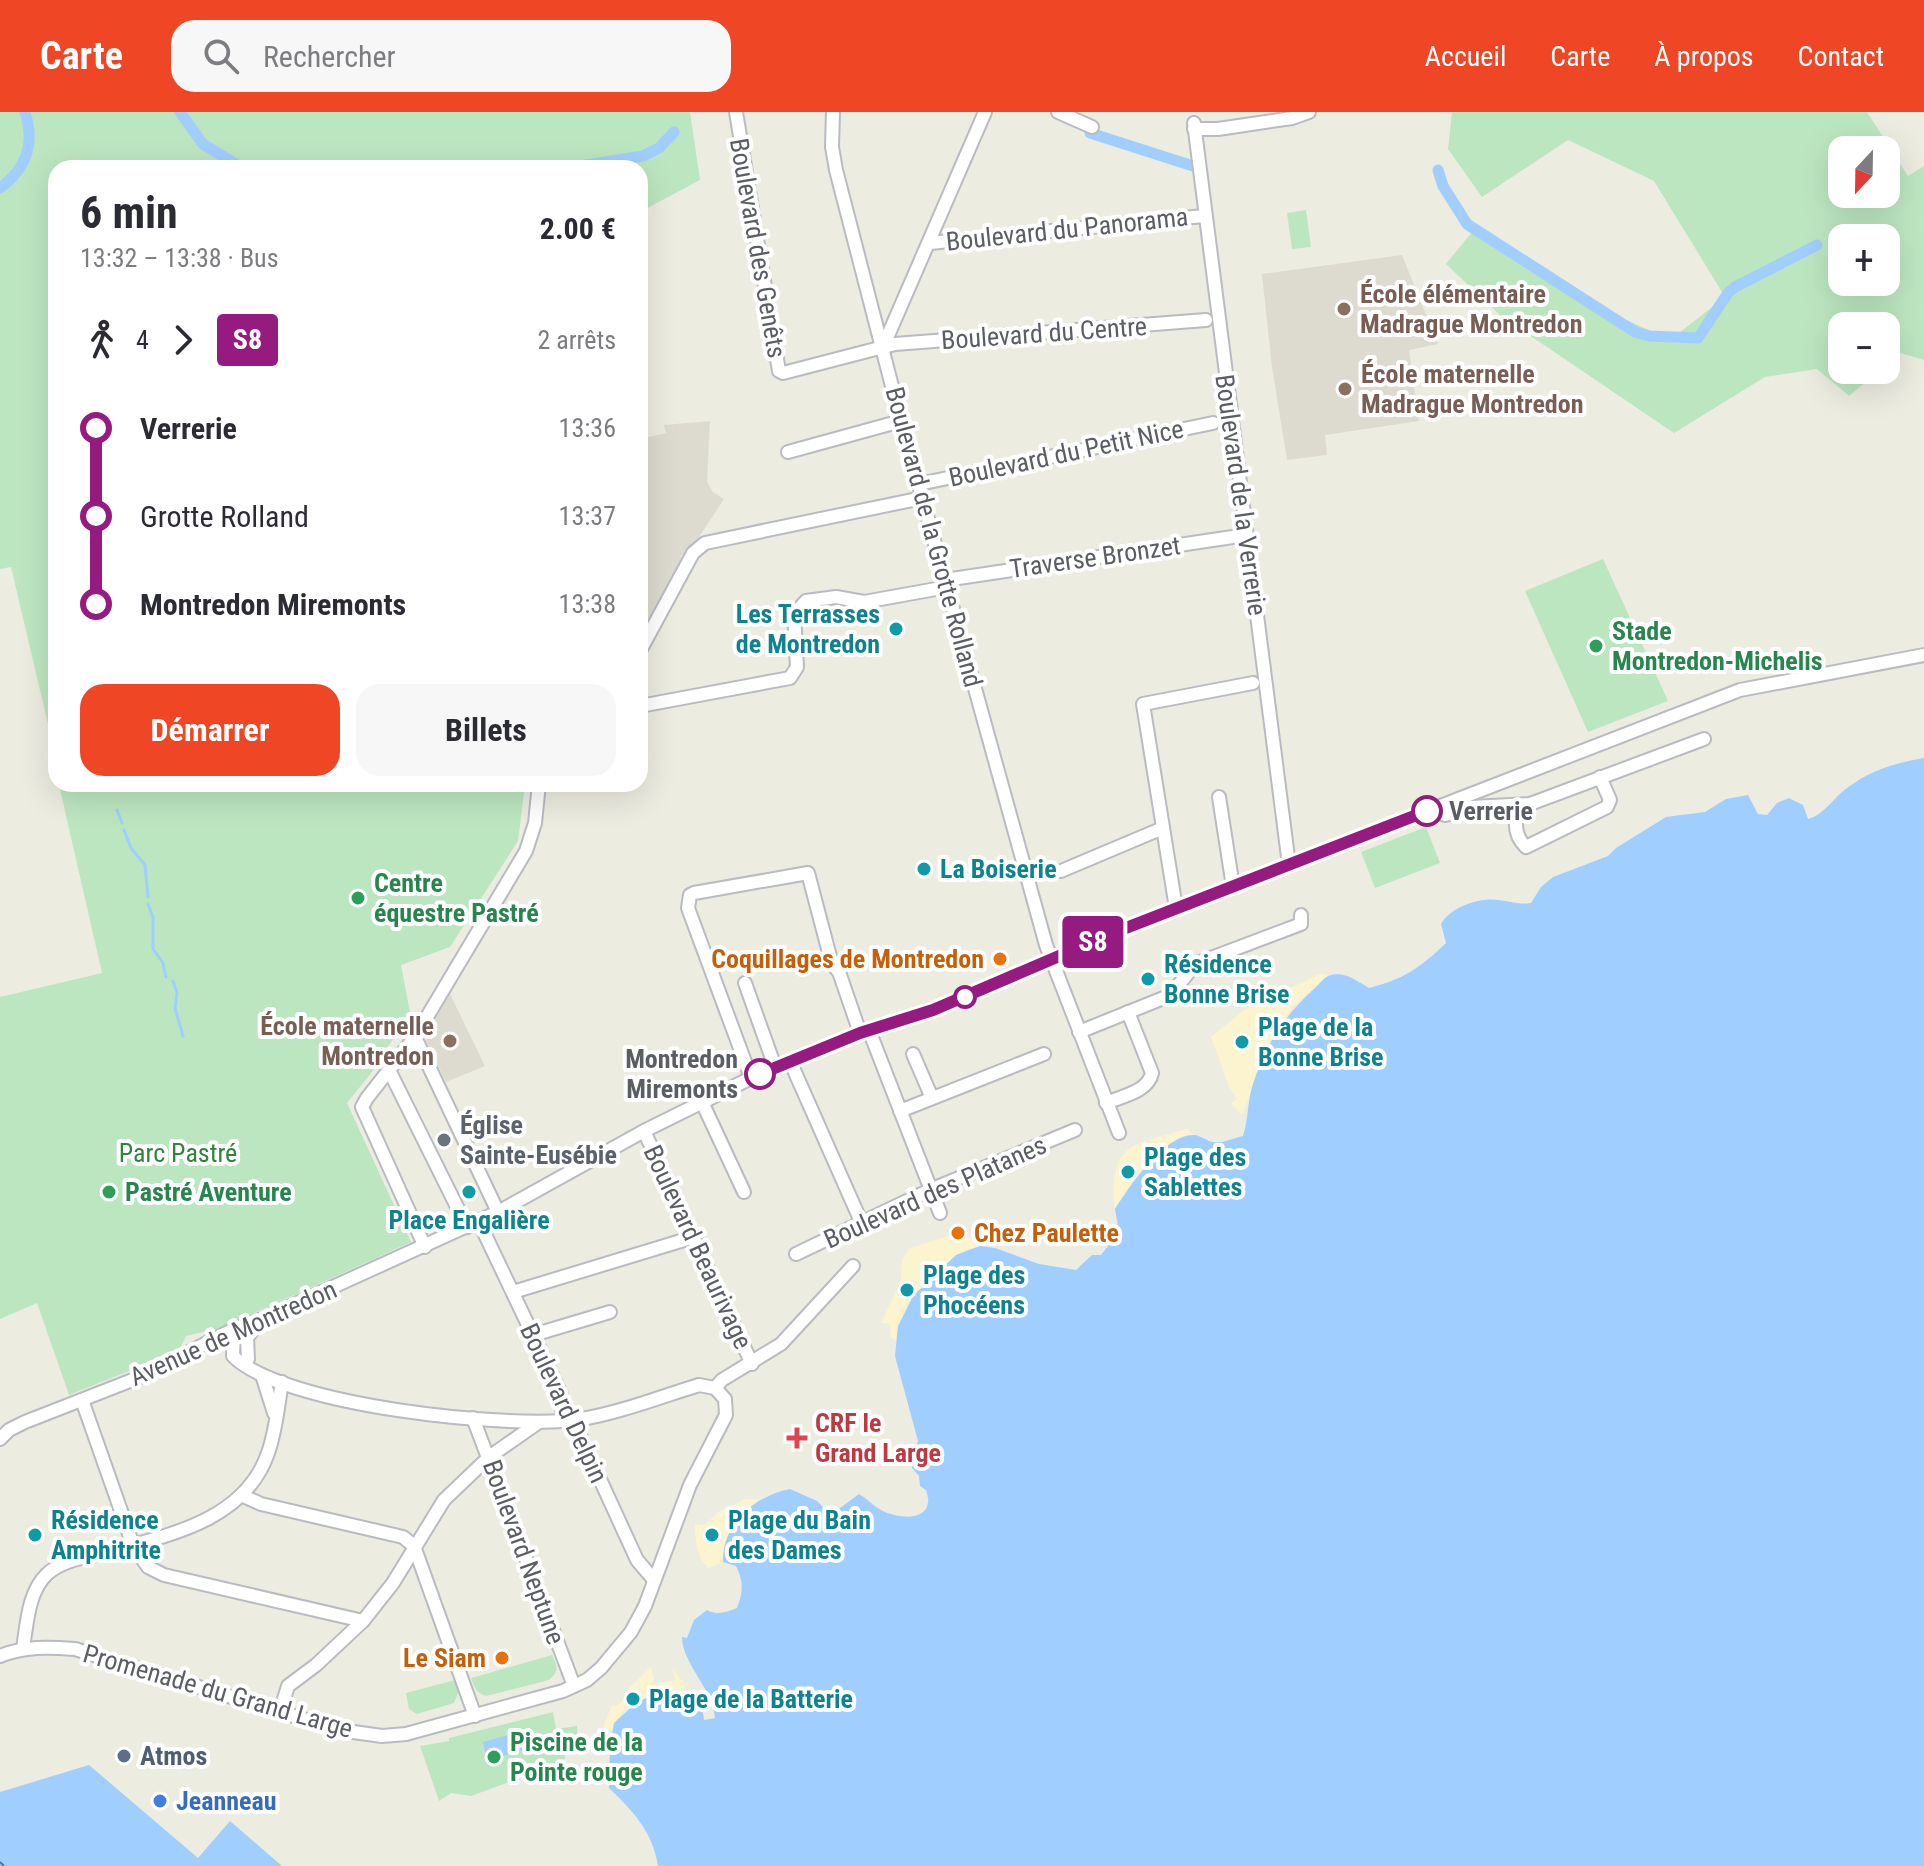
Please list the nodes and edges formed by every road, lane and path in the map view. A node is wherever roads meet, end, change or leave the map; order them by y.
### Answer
1 (736, 112) edge
2 (833, 112) edge
3 (985, 112) edge
4 (1058, 112) edge
5 (1298, 112) edge
6 (1092, 127) dead end
7 (1204, 216) junction
8 (930, 243) junction
9 (1206, 320) dead end
10 (883, 347) junction
11 (901, 421) junction
12 (1213, 423) dead end
13 (788, 452) dead end
14 (919, 484) junction
15 (922, 498) junction
16 (1246, 535) junction
17 (946, 583) junction
18 (648, 636) edge
19 (1924, 655) edge
20 (1253, 683) dead end
21 (648, 705) edge
22 (1704, 739) dead end
23 (1600, 777) junction
24 (538, 792) edge
25 (1219, 797) dead end
26 (1519, 806) junction
27 (1437, 807) junction
28 (1163, 828) junction
29 (1289, 865) junction
30 (1061, 871) dead end
31 (1233, 887) junction
32 (1176, 908) junction
33 (1301, 915) dead end
34 (1051, 960) junction
35 (745, 983) dead end
36 (1128, 1012) junction
37 (864, 1031) junction
38 (1079, 1032) junction
39 (415, 1037) junction
40 (913, 1054) dead end
41 (1044, 1054) dead end
42 (790, 1061) junction
43 (775, 1067) junction
44 (389, 1070) junction
45 (751, 1078) junction
46 (932, 1098) junction
47 (702, 1102) junction
48 (1106, 1103) junction
49 (900, 1111) junction
50 (1075, 1130) dead end
51 (644, 1131) junction
52 (1119, 1133) dead end
53 (930, 1190) junction
54 (744, 1192) dead end
55 (498, 1212) junction
56 (940, 1213) dead end
57 (859, 1217) dead end
58 (473, 1224) junction
59 (694, 1237) junction
60 (425, 1247) junction
61 (796, 1254) dead end
62 (853, 1266) dead end
63 (513, 1292) junction
64 (610, 1312) dead end
65 (260, 1320) junction
66 (234, 1329) junction
67 (533, 1335) junction
68 (200, 1348) junction
69 (231, 1350) junction
70 (248, 1359) junction
71 (752, 1364) junction
72 (262, 1375) junction
73 (282, 1382) junction
74 (715, 1388) junction
75 (82, 1400) junction
76 (275, 1416) junction
77 (473, 1418) junction
78 (570, 1420) junction
79 (540, 1421) junction
80 (0, 1439) edge
81 (489, 1457) junction
82 (241, 1495) junction
83 (133, 1545) junction
84 (414, 1546) junction
85 (654, 1580) junction
86 (363, 1621) junction
87 (23, 1648) junction
88 (0, 1656) edge
89 (574, 1686) junction
90 (471, 1702) junction
91 (505, 1706) junction
92 (280, 1712) junction
93 (475, 1716) junction

1 - 10 street, Boulevard des Genêts
2 - 10 street, Boulevard de la Grotte Rolland
3 - 8 street
4 - 6 street
5 - 7 street, Boulevard de la Verrerie
7 - 8 street, Boulevard du Panorama
7 - 16 street, Boulevard de la Verrerie
8 - 10 street
9 - 10 street, Boulevard du Centre
10 - 11 street, Boulevard de la Grotte Rolland
11 - 13 street
11 - 14 street, Boulevard de la Grotte Rolland
12 - 14 street, Boulevard du Petit Nice
14 - 15 street, Boulevard de la Grotte Rolland
15 - 17 street, Boulevard de la Grotte Rolland
15 - 18 street
16 - 17 street, Traverse Bronzet
16 - 29 street, Boulevard de la Verrerie
17 - 21 street, Traverse Bronzet
17 - 34 street, Boulevard de la Grotte Rolland
19 - 27 street
20 - 28 street
22 - 23 street
23 - 26 street
23 - 26 street
24 - 39 street
25 - 31 street
26 - 27 street
27 - 29 street
28 - 30 street
28 - 32 street
29 - 31 street
31 - 32 street
32 - 34 street
33 - 36 street
34 - 37 street
34 - 38 street, Boulevard de la Grotte Rolland
35 - 43 street
36 - 38 street
36 - 48 street
37 - 42 street
37 - 45 street
37 - 49 street
38 - 48 street, Boulevard de la Grotte Rolland
39 - 44 street
39 - 55 street
40 - 46 street
41 - 46 street
42 - 43 street
42 - 57 street
43 - 45 street
44 - 58 street
44 - 60 street
45 - 47 street
46 - 49 street
47 - 51 street
47 - 54 street
48 - 52 street, Boulevard de la Grotte Rolland
49 - 53 street
50 - 53 street, Boulevard des Platanes
51 - 55 street
51 - 59 street, Boulevard Beaurivage
53 - 56 street
53 - 61 street, Boulevard des Platanes
55 - 58 street
58 - 60 street, Avenue de Montredon
58 - 63 street, Boulevard Delpin
59 - 63 street
59 - 71 street, Boulevard Beaurivage
60 - 65 street, Avenue de Montredon
62 - 71 street
63 - 67 street, Boulevard Delpin
64 - 67 street
65 - 66 street, Avenue de Montredon
65 - 70 street
66 - 68 street, Avenue de Montredon
66 - 69 street
67 - 78 street, Boulevard Delpin
68 - 69 street
68 - 75 street, Avenue de Montredon
69 - 70 street
69 - 72 street
70 - 73 street
71 - 74 street
72 - 73 street
72 - 76 street
73 - 76 street
73 - 77 street
74 - 78 street
74 - 85 street, Promenade du Grand Large
75 - 80 street, Avenue de Montredon
75 - 83 street
76 - 82 street
77 - 79 street
77 - 81 street, Boulevard Neptune
78 - 79 street
78 - 85 street, Boulevard Delpin
79 - 81 street
81 - 84 street
81 - 89 street, Boulevard Neptune
82 - 83 street
82 - 84 street
83 - 86 street
83 - 87 street
84 - 86 street
84 - 90 street
85 - 89 street, Promenade du Grand Large
86 - 92 street
87 - 88 street, Promenade du Grand Large
87 - 92 street, Promenade du Grand Large
89 - 91 street, Promenade du Grand Large
90 - 91 street, Promenade du Grand Large
90 - 93 street
91 - 93 street, Promenade du Grand Large
92 - 93 street, Promenade du Grand Large

